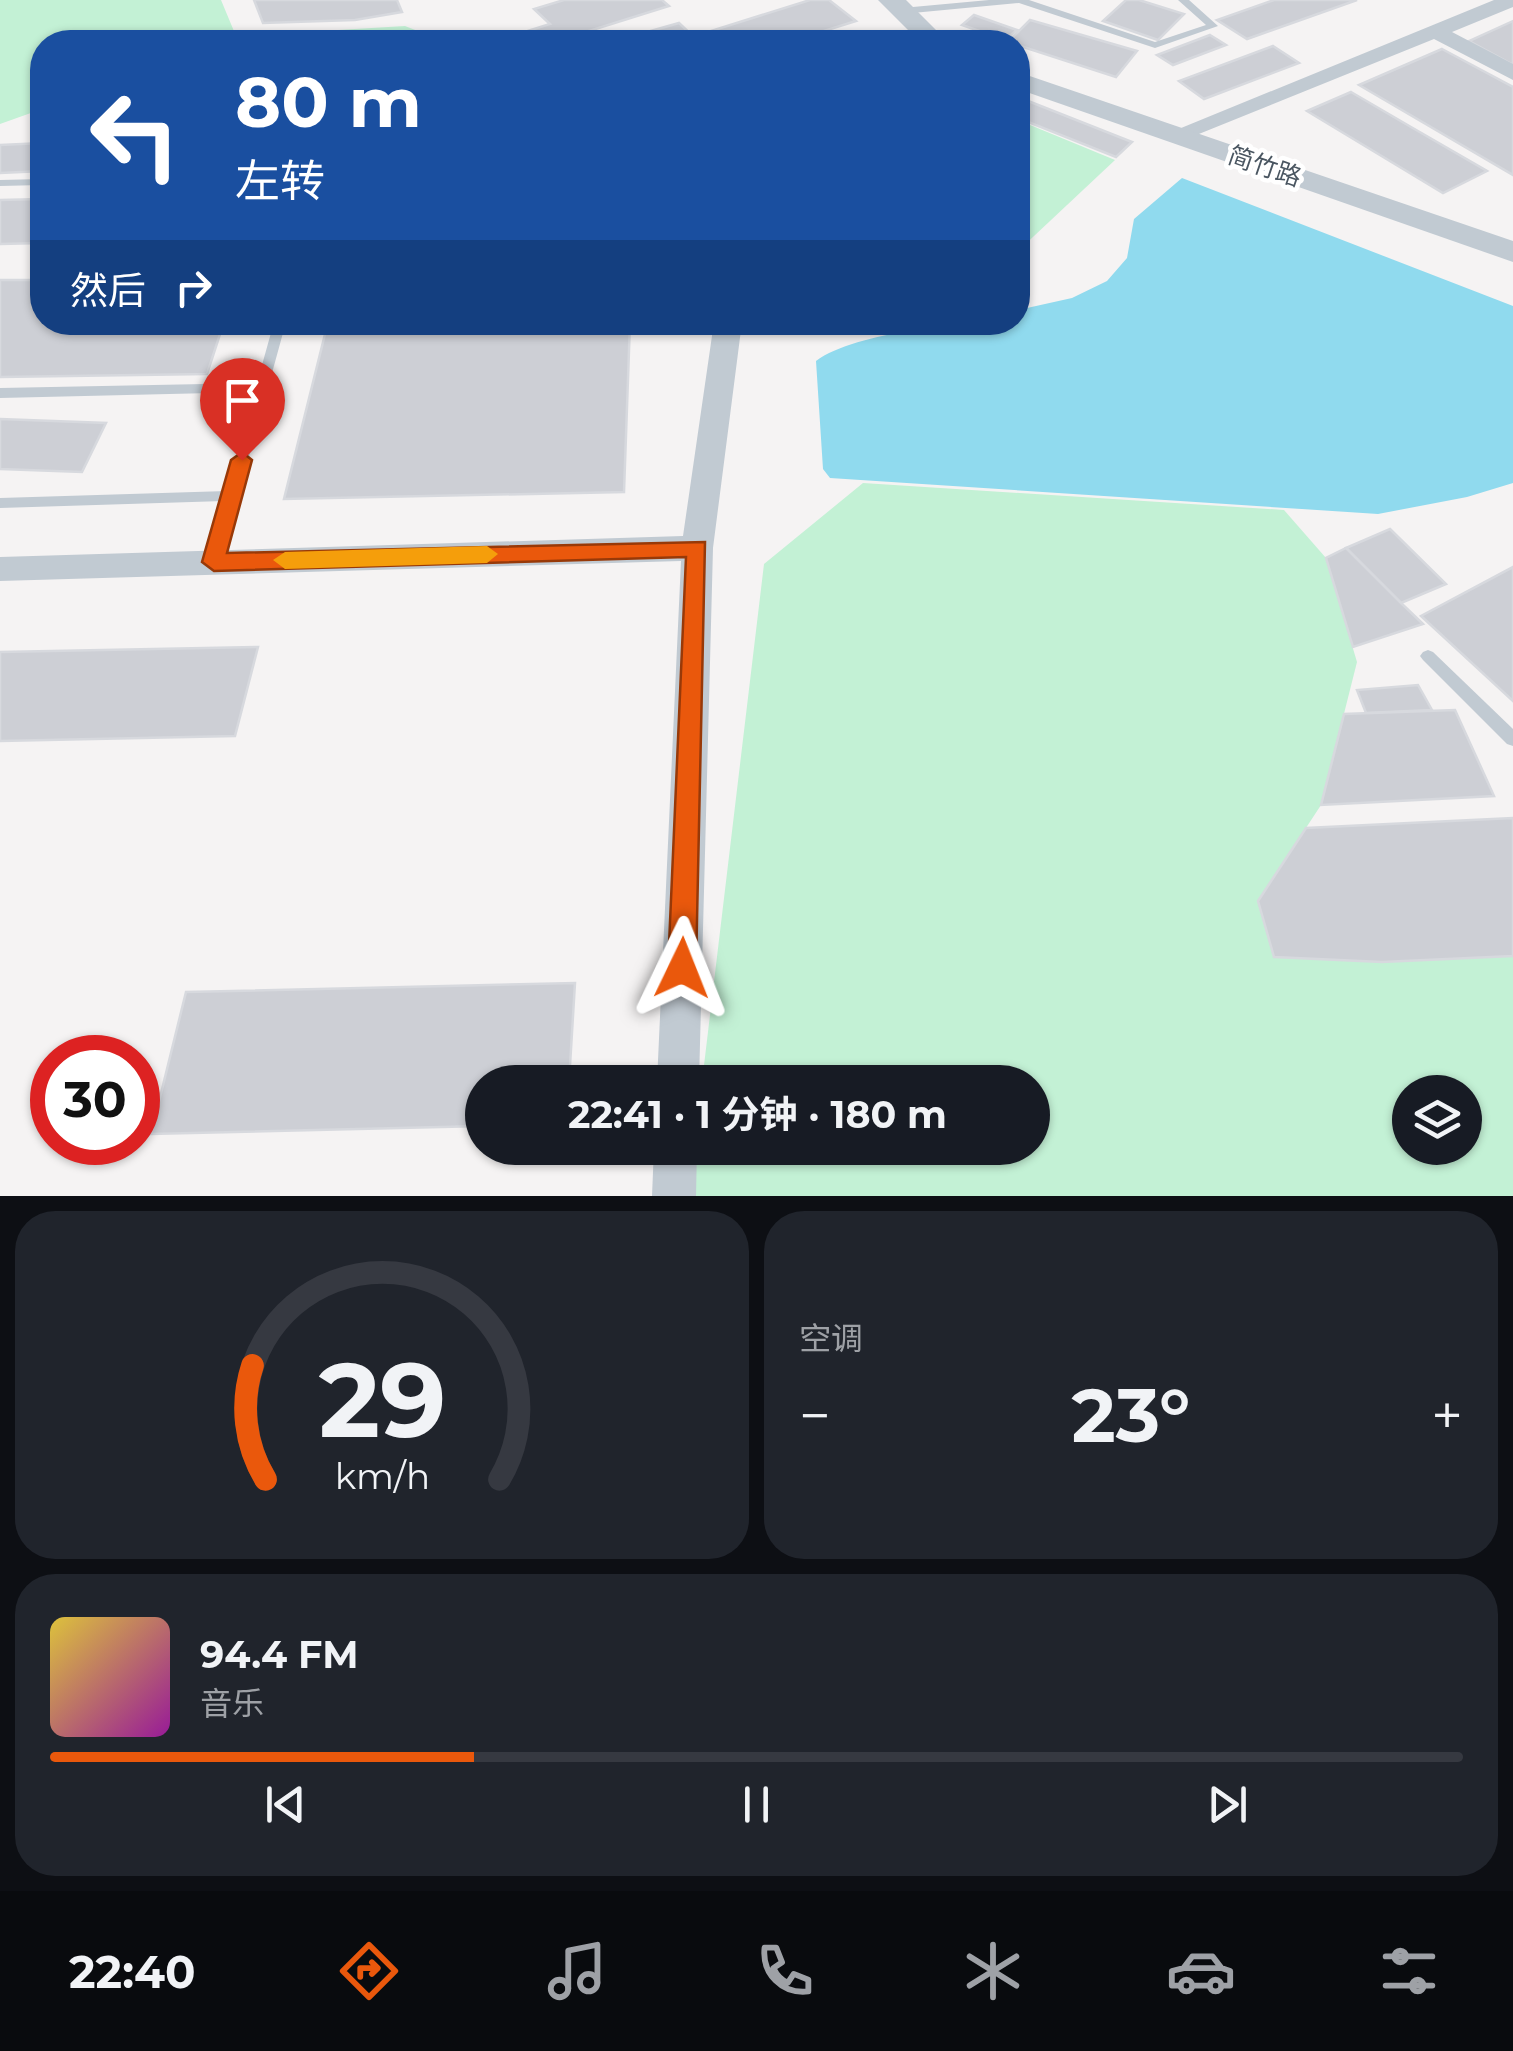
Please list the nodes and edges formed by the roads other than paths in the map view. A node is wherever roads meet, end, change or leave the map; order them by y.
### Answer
1 (1019, 0) edge
2 (1183, 0) edge
3 (1512, 0) edge
4 (957, 4) edge
5 (896, 6) edge
6 (922, 30) edge
7 (1434, 31) junction
8 (1513, 72) edge
9 (1030, 84) edge
10 (1176, 135) junction
11 (30, 182) edge
12 (0, 183) edge
13 (1513, 252) edge
14 (276, 335) edge
15 (726, 335) edge
16 (262, 387) junction
17 (0, 392) edge
18 (232, 496) junction
19 (0, 503) edge
20 (697, 548) junction
21 (214, 562) junction
22 (0, 569) edge
23 (1428, 656) dead end
24 (1513, 739) edge
25 (679, 1065) edge
26 (675, 1165) edge
27 (674, 1196) edge

1 - 2 lane
1 - 4 lane
3 - 7 street
4 - 5 lane
5 - 6 street
7 - 8 street
7 - 10 street
9 - 10 street, 简竹路
10 - 13 street, 简竹路
11 - 12 lane
14 - 16 lane
15 - 20 street
16 - 17 lane
16 - 18 lane
18 - 19 lane
18 - 21 lane
20 - 21 street
20 - 25 street
21 - 22 street
23 - 24 lane
26 - 27 street

